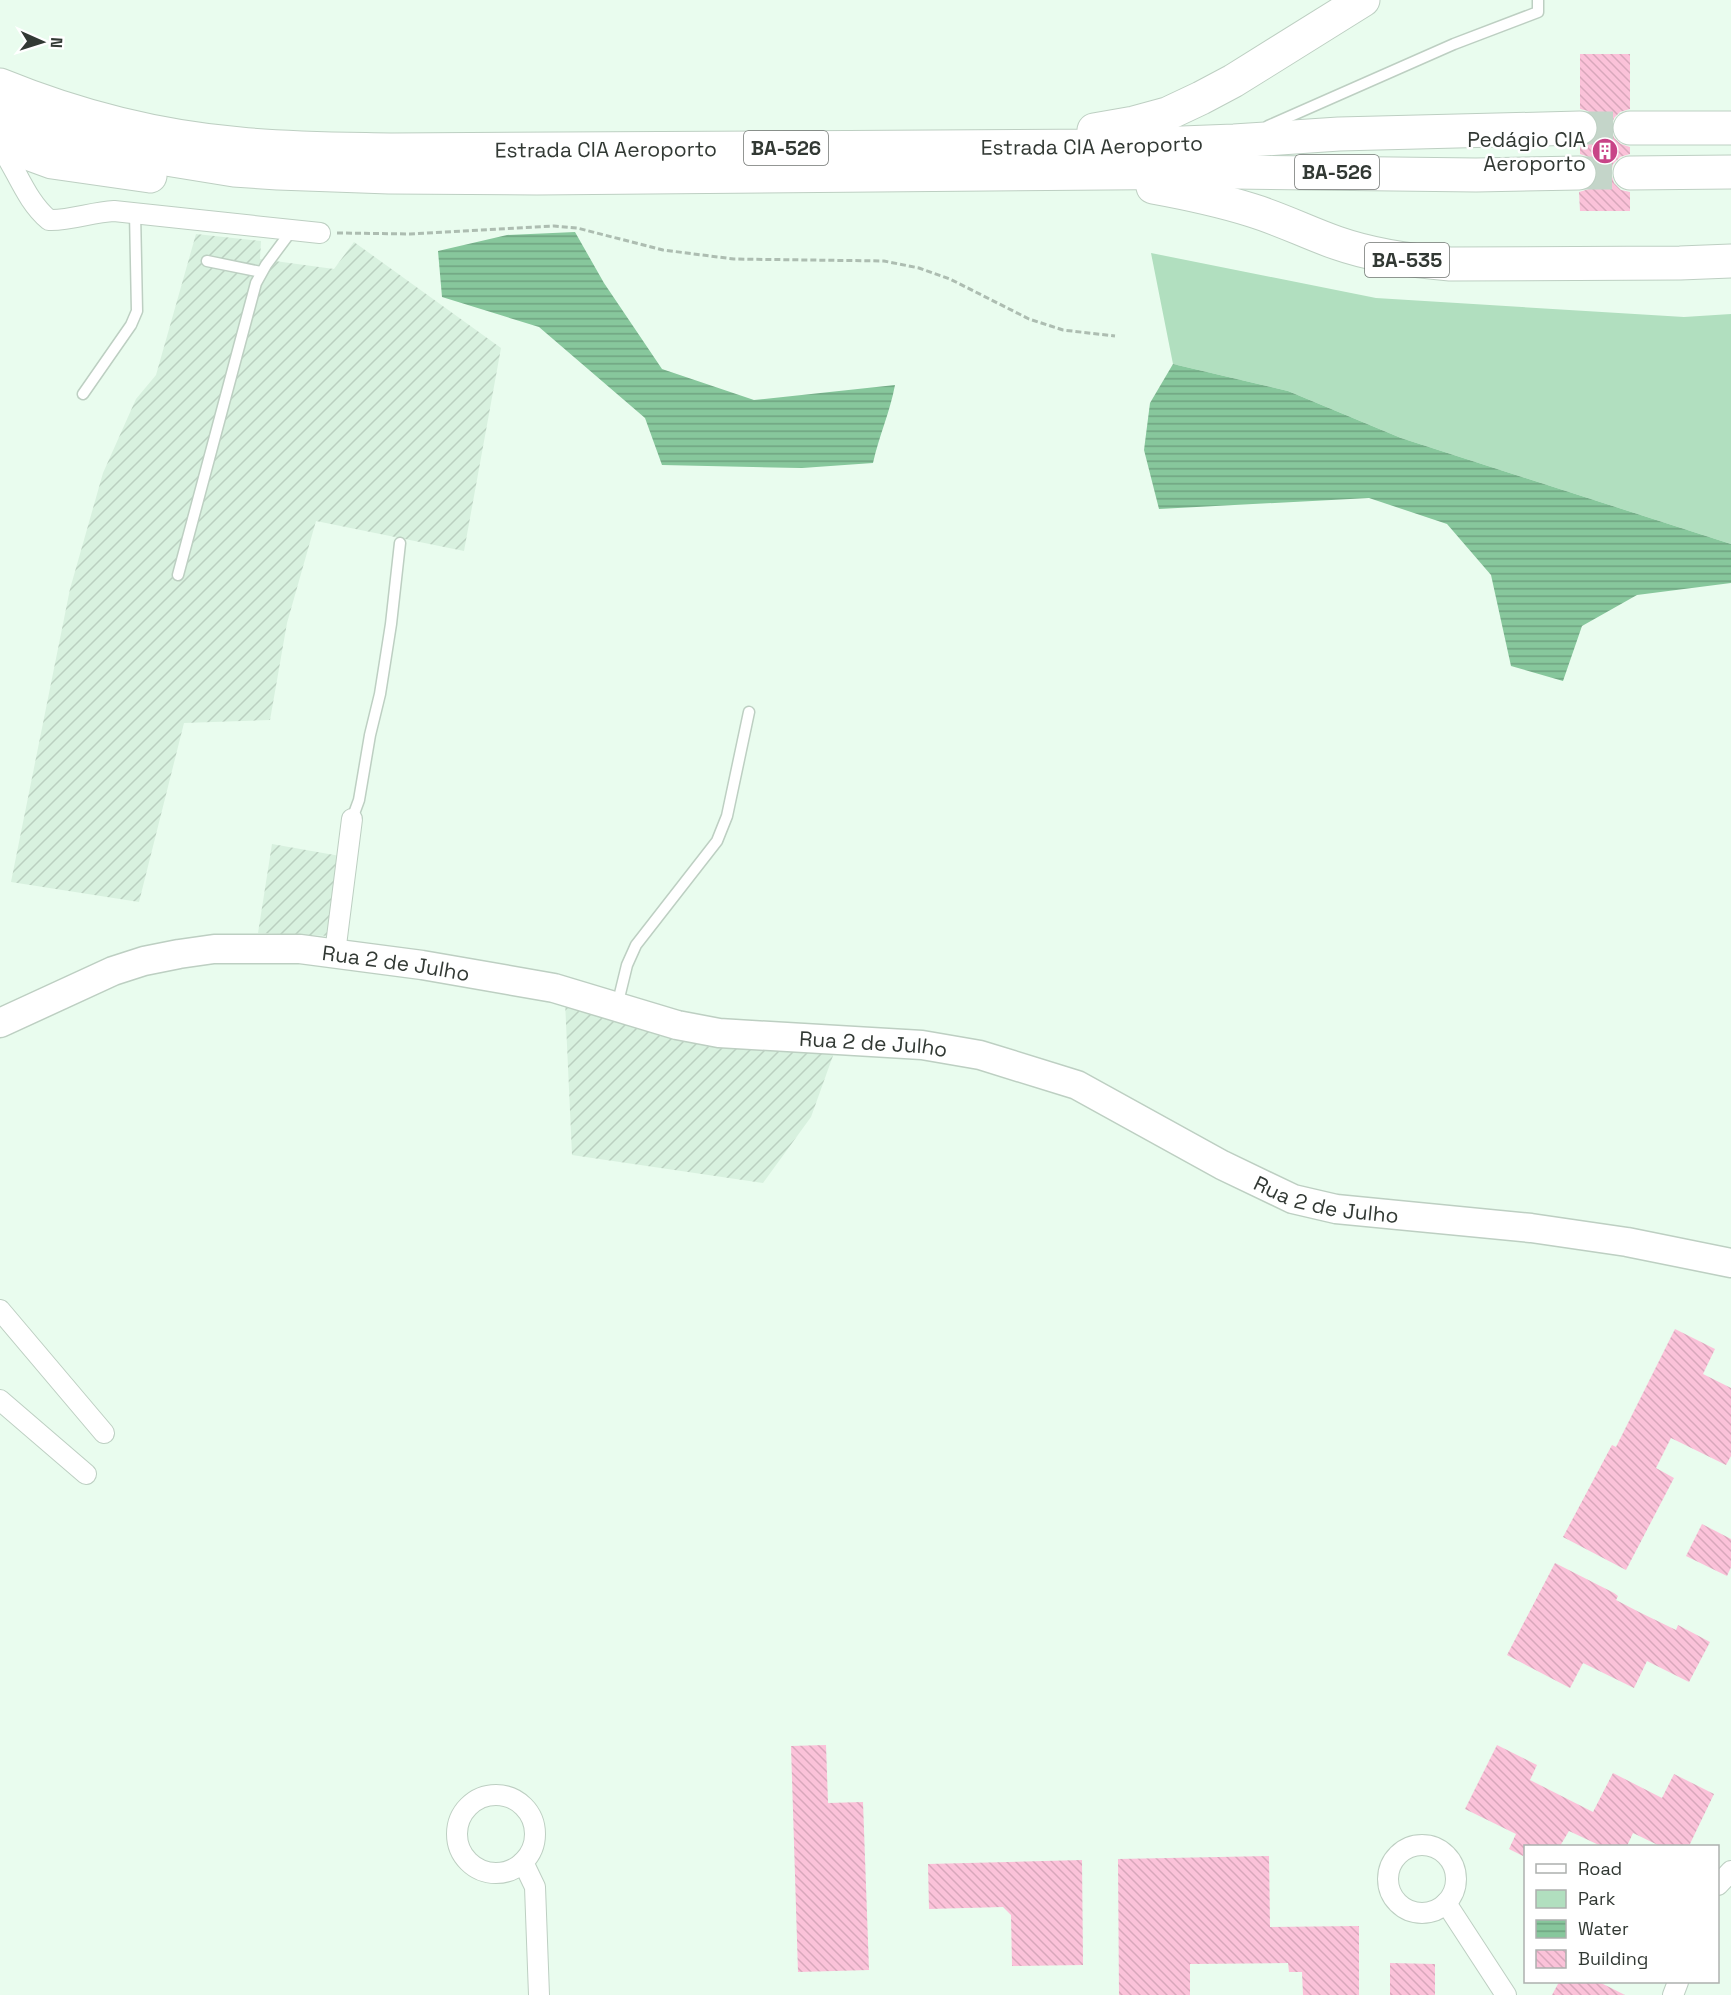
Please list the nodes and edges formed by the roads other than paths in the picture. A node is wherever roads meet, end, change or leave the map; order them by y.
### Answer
1 (1363, 0) edge
2 (1538, 0) edge
3 (0, 85) edge
4 (0, 114) edge
5 (1580, 128) tunnel mouth
6 (1630, 128) tunnel mouth
7 (1731, 128) edge
8 (1234, 141) junction
9 (0, 144) edge
10 (994, 146) junction
11 (116, 149) junction
12 (52, 162) junction
13 (1731, 172) edge
14 (278, 173) junction
15 (1579, 173) tunnel mouth
16 (1630, 173) tunnel mouth
17 (1095, 175) junction
18 (26, 190) junction
19 (135, 212) junction
20 (292, 230) junction
21 (320, 233) road end
22 (207, 261) dead end
23 (1731, 261) edge
24 (261, 272) junction
25 (83, 394) dead end
26 (400, 543) dead end
27 (178, 575) dead end
28 (750, 712) dead end
29 (352, 819) joint
30 (335, 953) junction
31 (617, 1007) junction
32 (0, 1023) edge
33 (1731, 1263) edge
34 (0, 1310) edge
35 (0, 1400) edge
36 (104, 1433) dead end
37 (86, 1474) dead end
38 (523, 1862) junction
39 (1731, 1871) edge
40 (1719, 1884) edge
41 (1446, 1903) dead end
42 (539, 1995) edge
43 (1506, 1995) edge

1 - 10 highway, BA-526
2 - 8 lane
3 - 10 highway, Estrada CIA Aeroporto / BA-526
4 - 11 highway, Estrada CIA Aeroporto / BA-526
5 - 8 highway, Estrada CIA Aeroporto / BA-526
6 - 7 highway
8 - 10 highway, Estrada CIA Aeroporto / BA-526
9 - 12 highway
9 - 18 street
11 - 12 street
11 - 14 highway, Estrada CIA Aeroporto / BA-526
12 - 14 highway
12 - 18 street
13 - 16 highway
14 - 17 highway, Estrada CIA Aeroporto / BA-526
15 - 17 highway, Estrada CIA Aeroporto / BA-526
17 - 23 highway, BA-535
18 - 19 street
19 - 20 street
19 - 25 lane
20 - 21 street
20 - 24 lane
22 - 24 lane
24 - 27 lane
26 - 29 lane
28 - 31 lane
29 - 30 street
30 - 31 main road, Rua 2 de Julho
30 - 32 main road, Rua 2 de Julho
31 - 33 main road, Rua 2 de Julho
34 - 36 street
35 - 37 street
38 - 38 street
38 - 42 street
39 - 40 street
41 - 43 street

